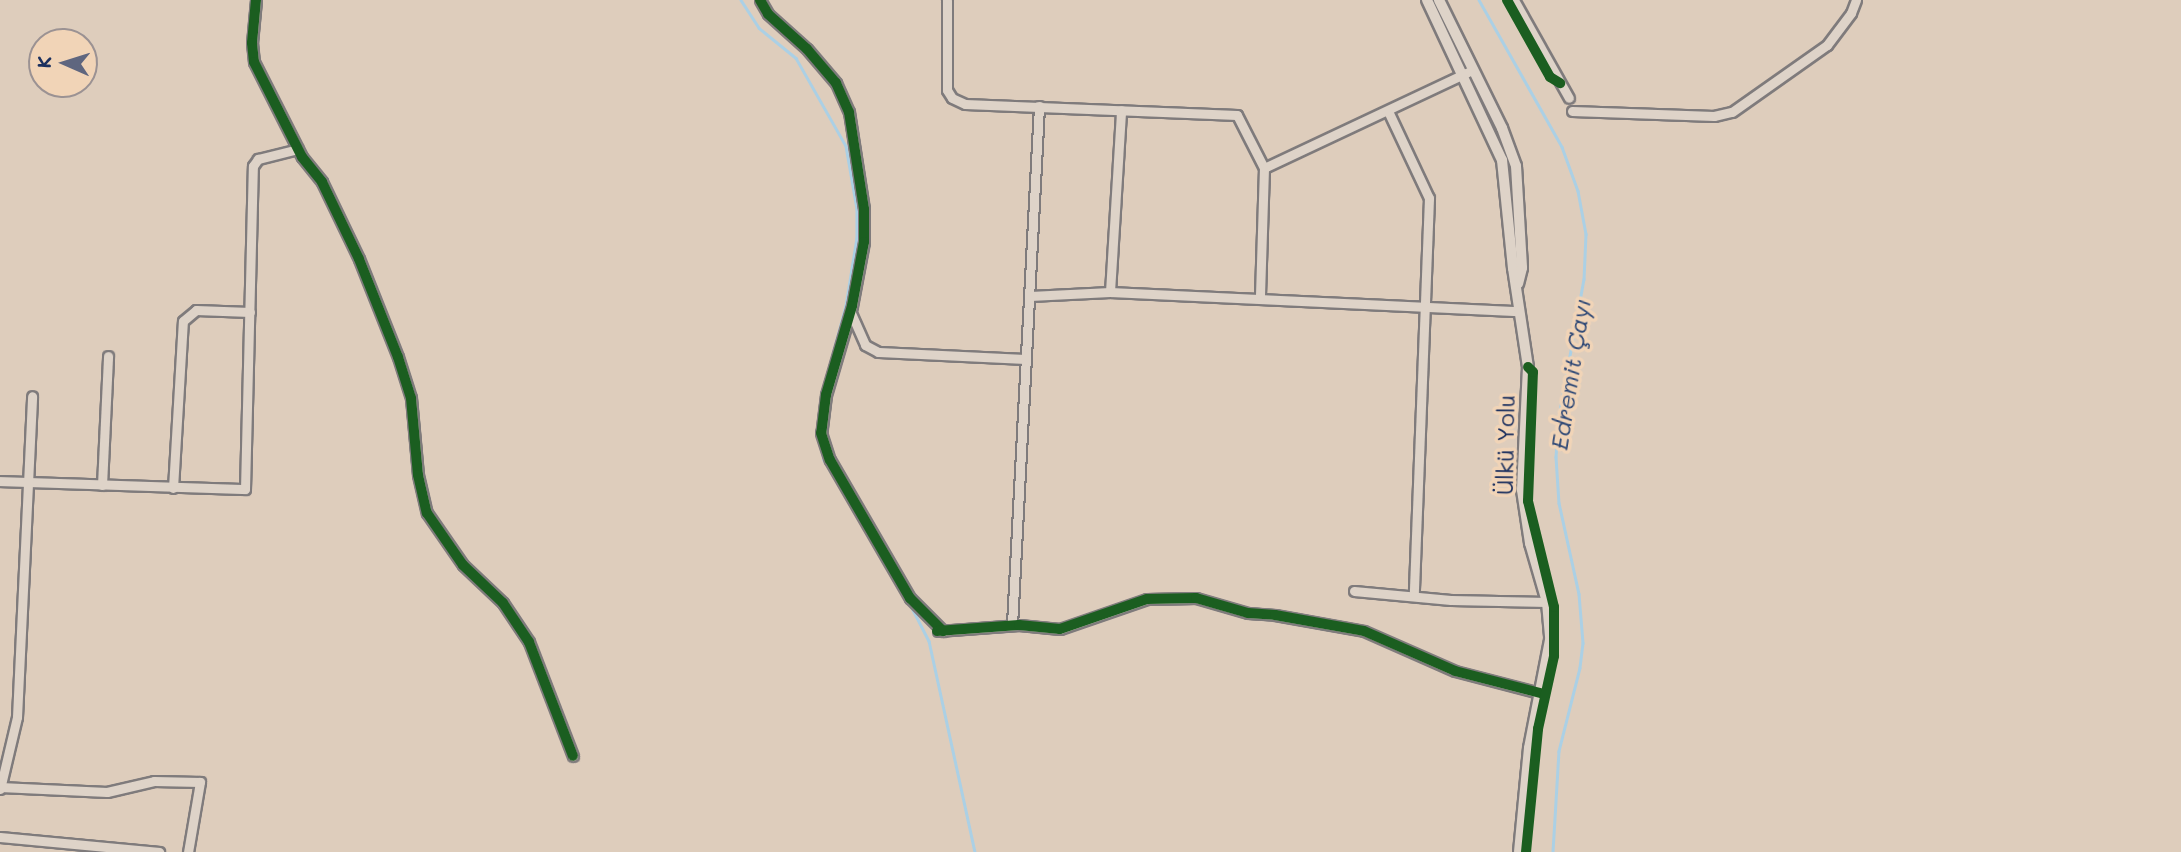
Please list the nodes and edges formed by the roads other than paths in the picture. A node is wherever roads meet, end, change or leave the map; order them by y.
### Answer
1 (256, 0) edge
2 (760, 0) edge
3 (947, 0) edge
4 (1427, 0) edge
5 (1439, 0) edge
6 (1514, 0) edge
7 (1856, 0) edge
8 (1468, 72) junction
9 (1569, 98) dead end
10 (1040, 106) junction
11 (1121, 110) junction
12 (1388, 111) junction
13 (1572, 111) dead end
14 (298, 149) junction
15 (1264, 168) junction
16 (1111, 292) junction
17 (1030, 296) junction
18 (1260, 297) junction
19 (1426, 306) junction
20 (1519, 311) junction
21 (250, 312) junction
22 (850, 312) junction
23 (108, 356) dead end
24 (1026, 359) junction
25 (32, 396) dead end
26 (0, 481) edge
27 (28, 482) junction
28 (102, 485) junction
29 (173, 488) junction
30 (1354, 591) dead end
31 (1414, 596) junction
32 (1547, 602) junction
33 (1012, 625) junction
34 (1540, 693) junction
35 (573, 756) dead end
36 (0, 788) edge
37 (0, 837) edge
38 (159, 852) edge
39 (188, 852) edge
40 (1519, 852) edge

1 - 14 street
2 - 22 street
3 - 10 street
4 - 8 main road, Ülkü Yolu
5 - 8 main road, Ülkü Yolu
6 - 9 street
7 - 13 street
8 - 12 street
8 - 20 main road, Ülkü Yolu
10 - 11 street
10 - 17 street
11 - 15 street
11 - 16 street
12 - 15 street
12 - 19 street
14 - 21 street
14 - 35 street
15 - 18 street
16 - 17 street
16 - 18 street
17 - 24 street
18 - 19 street
19 - 20 street
19 - 31 street
20 - 32 main road, Ülkü Yolu
21 - 29 street
21 - 29 street
22 - 24 street
22 - 33 street
23 - 28 street
24 - 33 street
25 - 27 street
26 - 27 street
27 - 28 street
27 - 36 street
28 - 29 street
30 - 31 street
31 - 32 street
32 - 34 main road, Ülkü Yolu
33 - 34 street
34 - 40 main road, Ülkü Yolu
36 - 39 street
37 - 38 street

